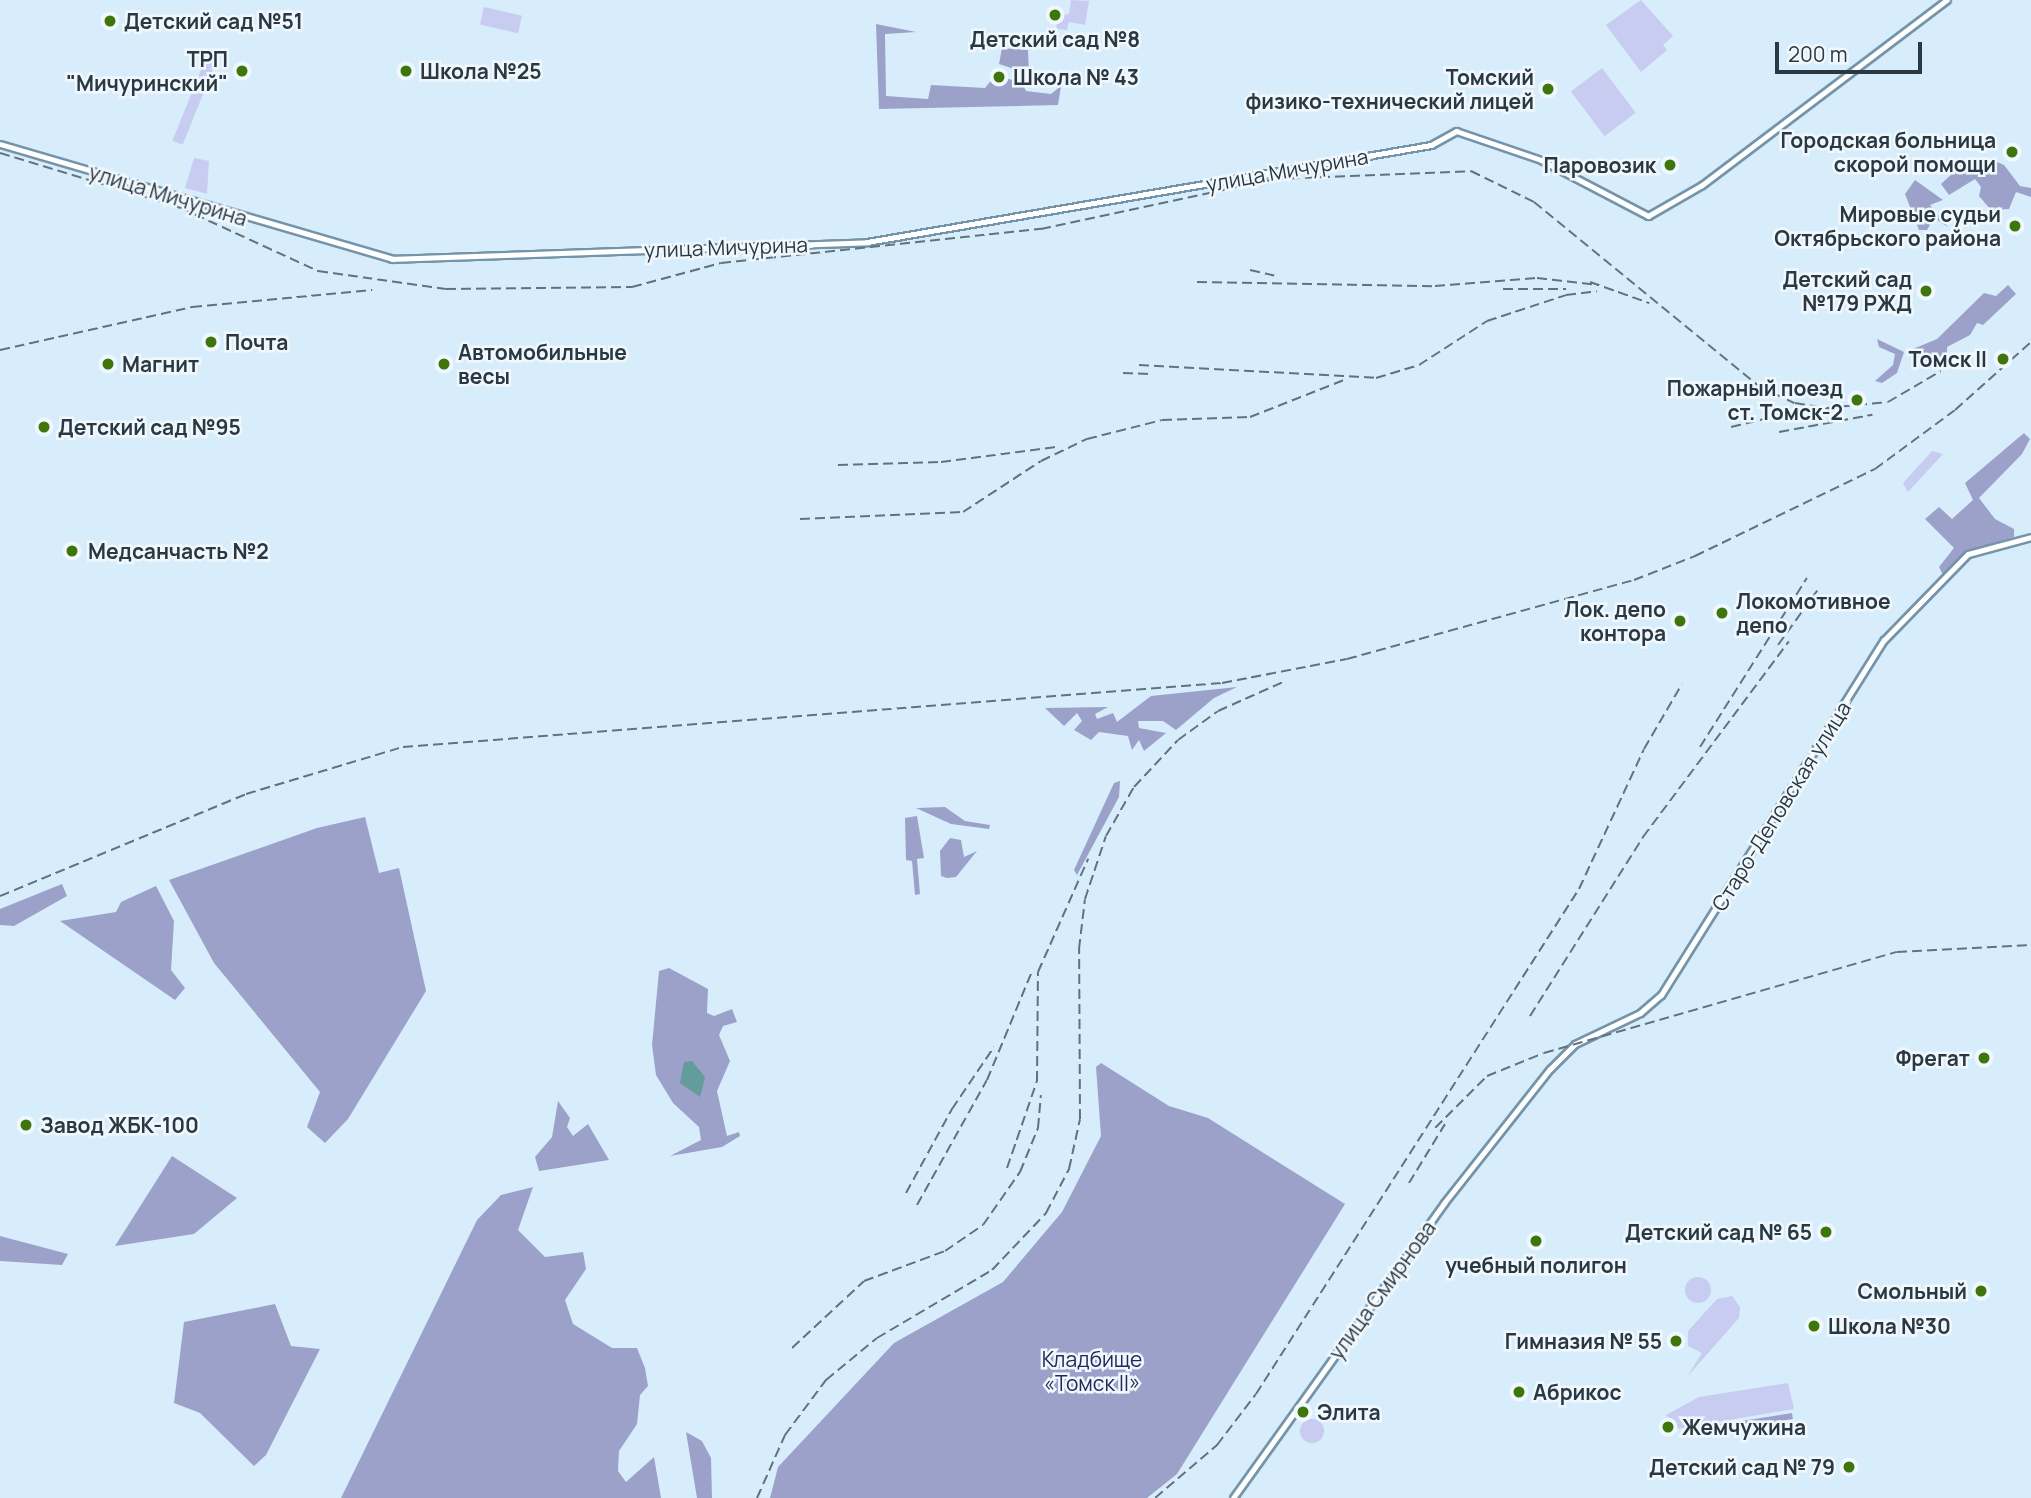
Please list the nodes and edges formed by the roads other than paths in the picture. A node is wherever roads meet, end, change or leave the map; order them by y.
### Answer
1 (1947, 0) edge
2 (0, 144) edge
3 (2031, 537) edge
4 (1537, 1086) joint
5 (1233, 1498) edge

1 - 2 main road, улица Мичурина
3 - 4 main road, Старо-Деповская улица
4 - 5 main road, улица Смирнова

